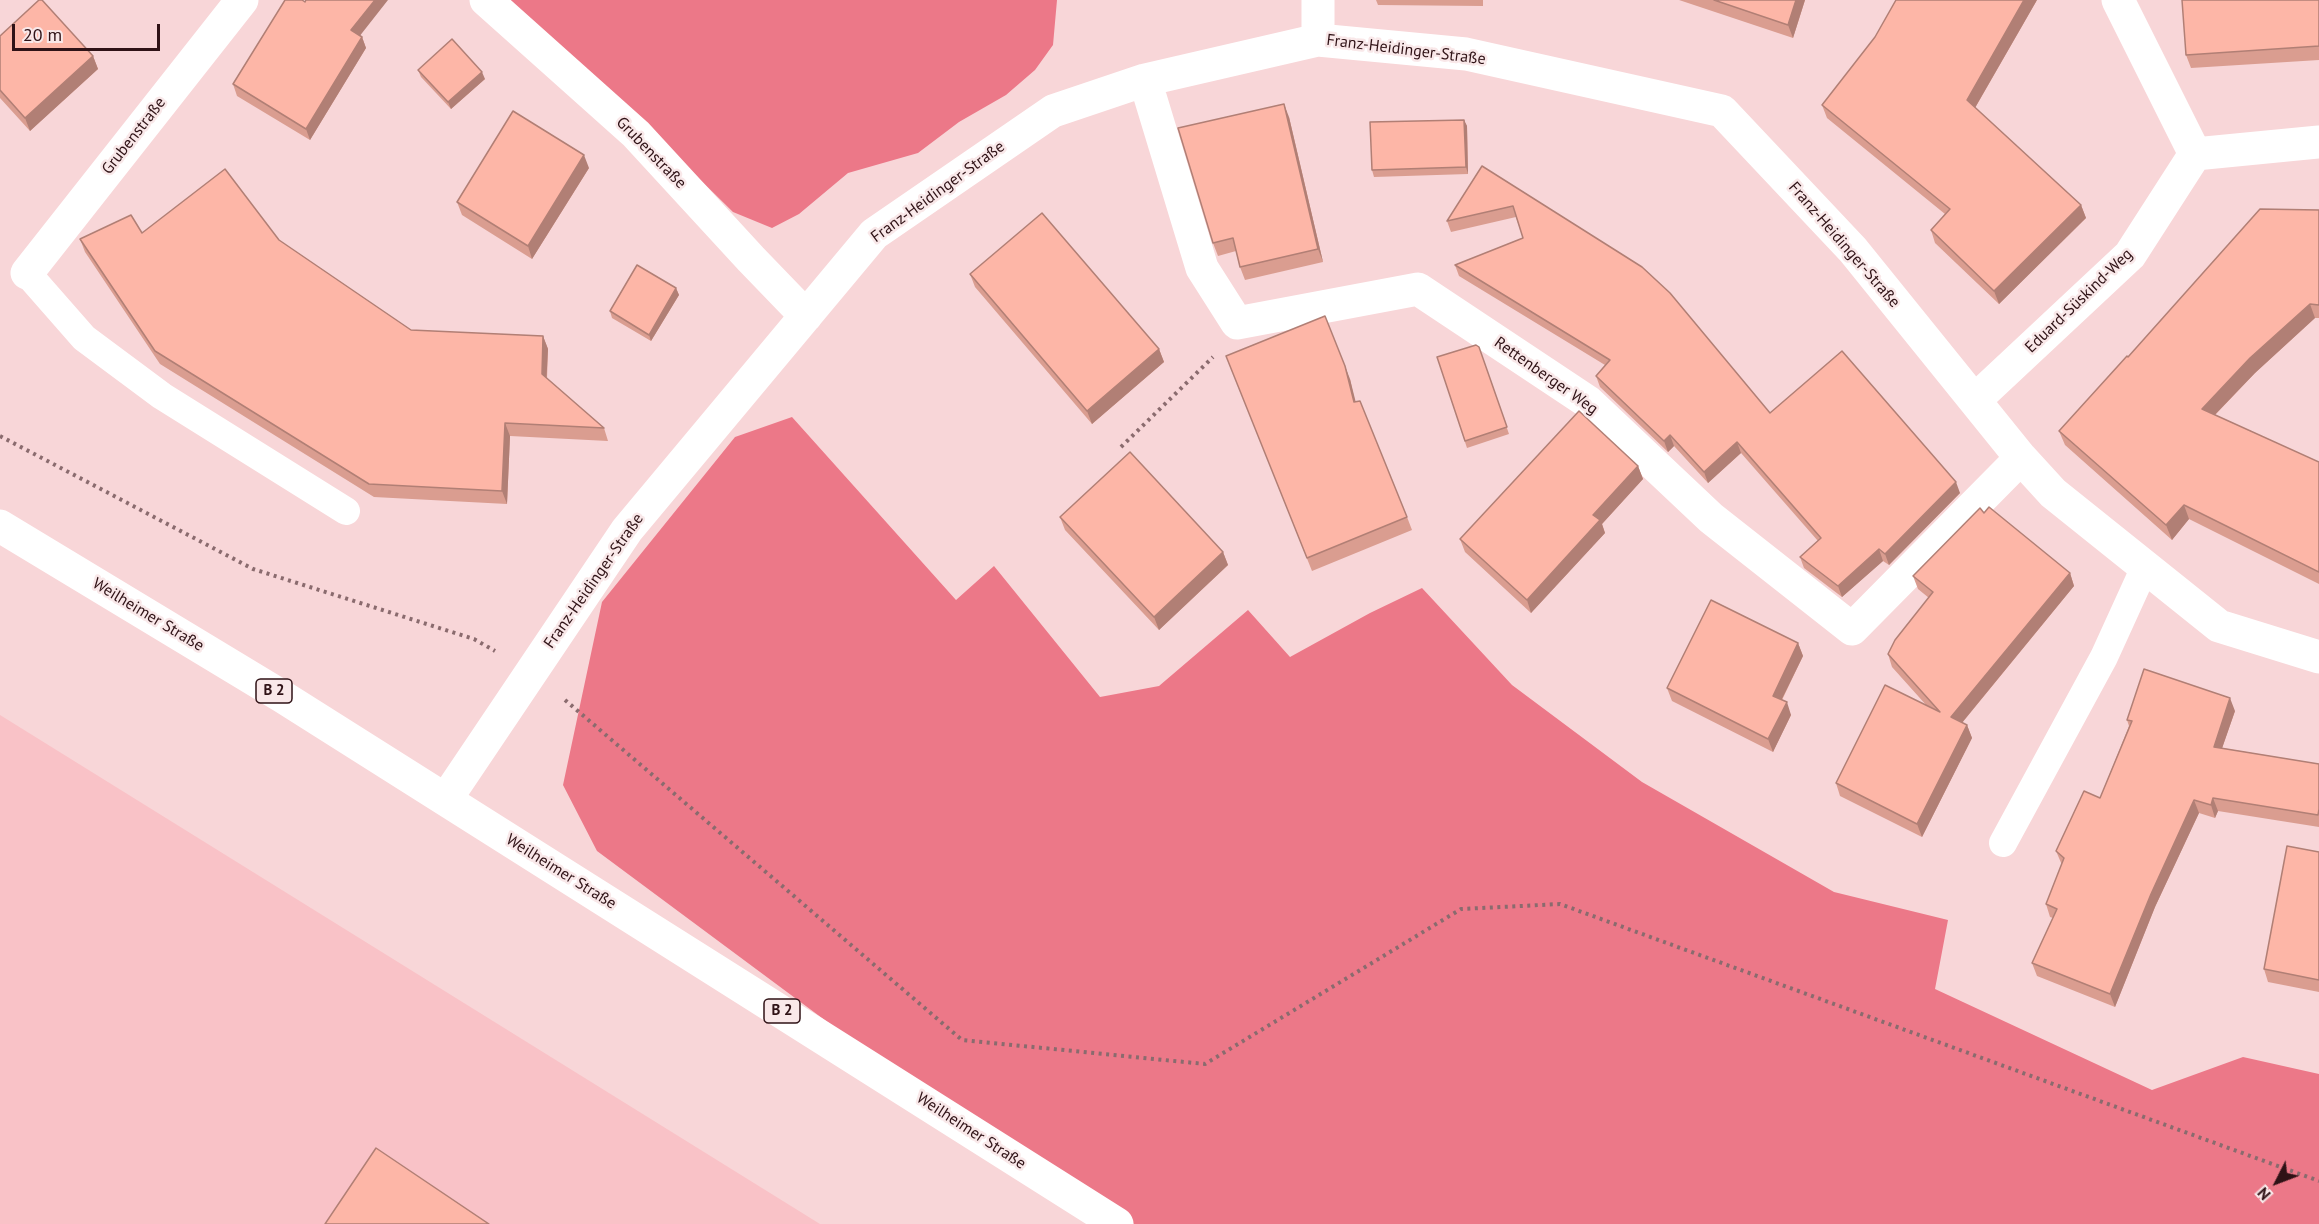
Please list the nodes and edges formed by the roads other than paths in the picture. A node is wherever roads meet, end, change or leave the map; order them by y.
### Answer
1 (242, 0) edge
2 (486, 0) edge
3 (1318, 0) edge
4 (2118, 0) edge
5 (1318, 39) junction
6 (1145, 80) junction
7 (2319, 142) edge
8 (2195, 154) junction
9 (27, 273) joint
10 (806, 316) junction
11 (1975, 400) junction
12 (2021, 458) junction
13 (346, 511) dead end
14 (0, 526) edge
15 (2145, 567) junction
16 (2319, 657) edge
17 (446, 799) junction
18 (2003, 843) dead end
19 (1117, 1224) edge

1 - 9 street, Grubenstraße
2 - 10 street, Grubenstraße
3 - 5 street
4 - 8 street
5 - 6 street, Franz-Heidinger-Straße
5 - 11 street, Franz-Heidinger-Straße
6 - 10 street, Franz-Heidinger-Straße
6 - 12 street, Rettenberger Weg
7 - 8 street
8 - 11 street, Eduard-Süskind-Weg
9 - 13 lane
10 - 17 street, Franz-Heidinger-Straße
11 - 12 street, Franz-Heidinger-Straße
12 - 15 street, Franz-Heidinger-Straße
14 - 17 street, Weilheimer Straße / B 2
15 - 16 street, Franz-Heidinger-Straße
15 - 18 lane
17 - 19 street, Weilheimer Straße / B 2

